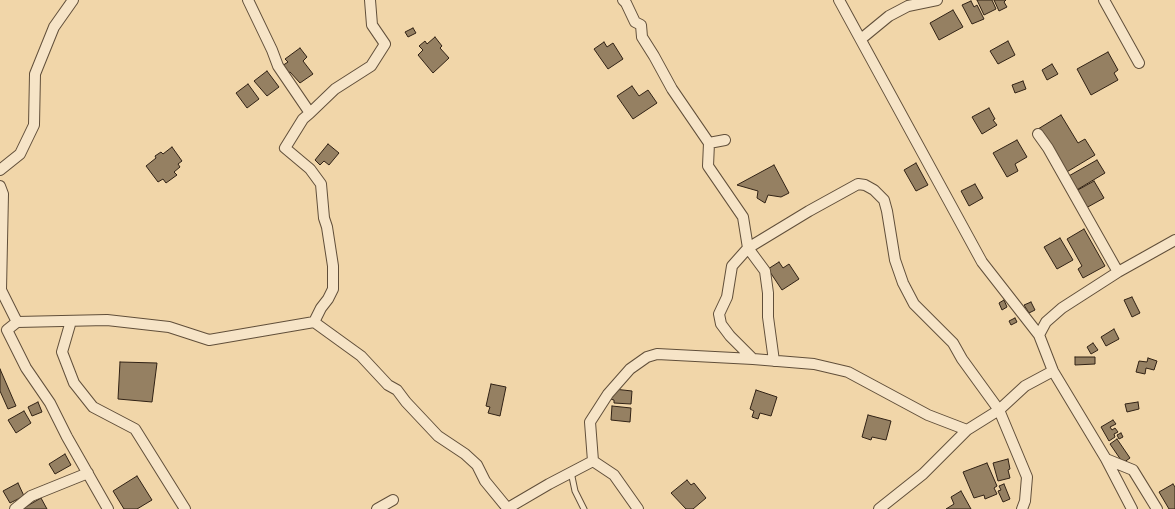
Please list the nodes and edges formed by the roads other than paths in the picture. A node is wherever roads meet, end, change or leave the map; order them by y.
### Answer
1 (73, 0) edge
2 (248, 0) edge
3 (370, 0) edge
4 (623, 0) edge
5 (839, 0) edge
6 (937, 0) edge
7 (1104, 0) edge
8 (861, 39) junction
9 (1139, 63) dead end
10 (310, 113) junction
11 (1038, 134) dead end
12 (725, 140) dead end
13 (709, 143) junction
14 (0, 170) edge
15 (0, 186) edge
16 (1175, 240) edge
17 (748, 248) junction
18 (1118, 272) junction
19 (71, 320) junction
20 (17, 322) junction
21 (314, 322) junction
22 (3, 330) edge
23 (1039, 335) junction
24 (753, 359) junction
25 (774, 361) junction
26 (1053, 371) junction
27 (999, 410) junction
28 (967, 430) junction
29 (1106, 458) junction
30 (593, 461) junction
31 (571, 472) junction
32 (88, 473) junction
33 (393, 500) dead end
34 (508, 508) edge
35 (15, 509) edge
36 (108, 509) edge
37 (185, 509) edge
38 (377, 509) edge
39 (584, 509) edge
40 (638, 509) edge
41 (879, 509) edge
42 (1022, 509) edge
43 (1132, 509) edge
44 (1157, 509) edge

1 - 14 street
2 - 10 street
3 - 10 street
4 - 13 street
5 - 8 street
6 - 8 street
7 - 9 street
8 - 23 street
10 - 21 street
11 - 18 street
12 - 13 street
13 - 17 street
15 - 20 street
16 - 18 street
17 - 24 street
17 - 25 street
17 - 27 street
18 - 23 street
19 - 20 street
19 - 21 street
19 - 37 street
20 - 22 street
21 - 34 street
22 - 32 street
23 - 26 street
24 - 25 street
24 - 30 street
25 - 28 street
26 - 27 street
26 - 29 street
27 - 28 street
27 - 42 street
28 - 41 street
29 - 43 street
29 - 44 street
30 - 31 street
30 - 40 street
31 - 34 street
31 - 39 lane
32 - 35 street
32 - 36 street
33 - 38 street

